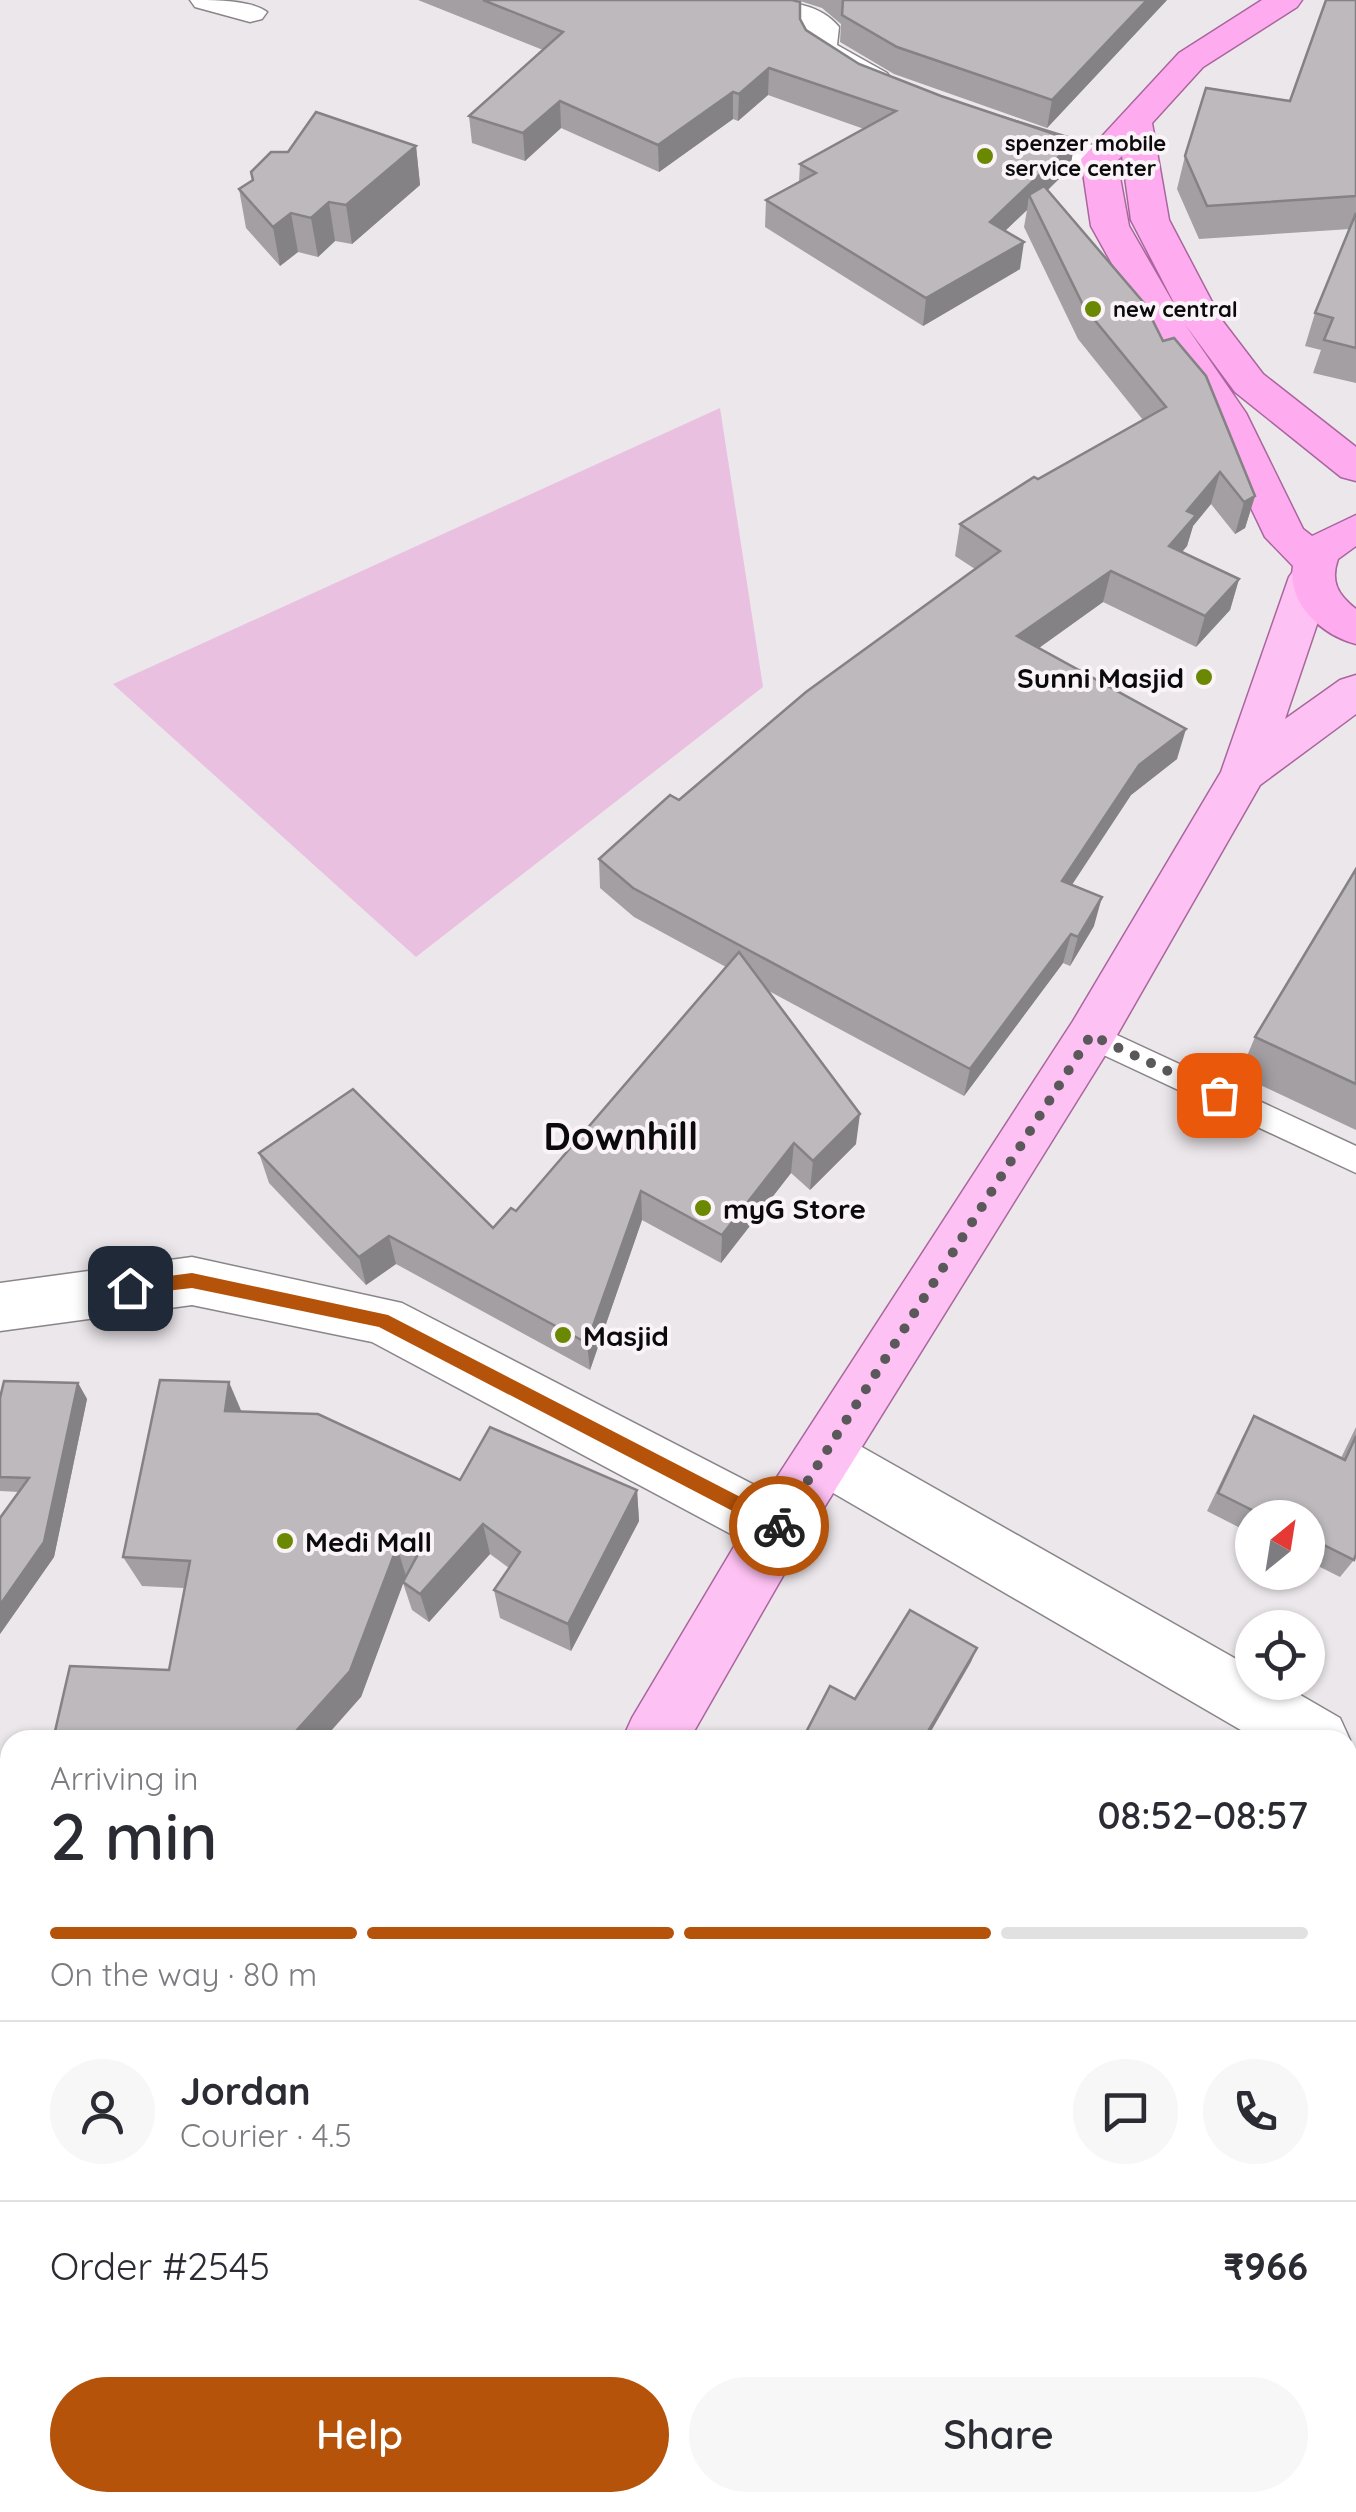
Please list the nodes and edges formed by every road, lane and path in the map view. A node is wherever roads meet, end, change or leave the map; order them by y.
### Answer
1 (208, 0) edge
2 (760, 0) edge
3 (1285, 0) edge
4 (250, 12) dead end
5 (903, 92) edge
6 (972, 118) edge
7 (1134, 120) junction
8 (1099, 160) junction
9 (1356, 468) edge
10 (1356, 529) edge
11 (1312, 568) junction
12 (1356, 629) edge
13 (1356, 691) edge
14 (1244, 773) junction
15 (1091, 1035) junction
16 (1356, 1160) edge
17 (0, 1307) edge
18 (825, 1457) junction
19 (778, 1528) junction
20 (660, 1730) edge
21 (1301, 1730) edge

1 - 4 street
2 - 5 street
3 - 7 highway
6 - 8 street
7 - 8 highway
7 - 9 highway
8 - 11 highway
10 - 11 highway
11 - 12 highway
11 - 14 main road
13 - 14 main road
14 - 15 main road
15 - 16 lane
15 - 18 main road
17 - 19 street
18 - 19 main road
18 - 21 street
19 - 20 main road

